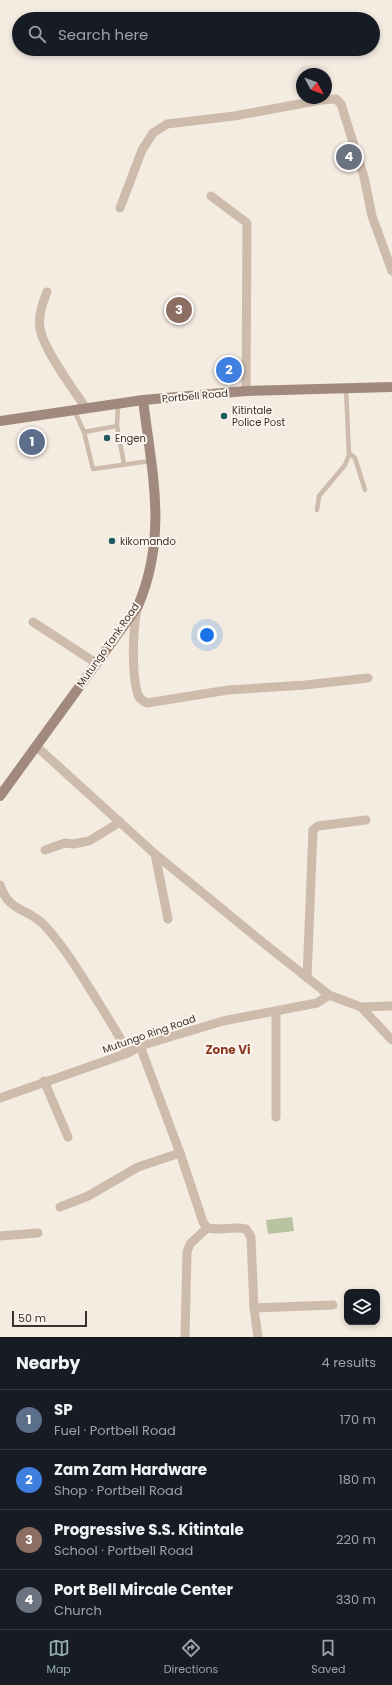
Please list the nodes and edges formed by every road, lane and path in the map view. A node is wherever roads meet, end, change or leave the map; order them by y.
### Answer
1 (211, 196) dead end
2 (120, 208) dead end
3 (392, 271) edge
4 (47, 292) dead end
5 (392, 387) edge
6 (346, 388) junction
7 (246, 391) junction
8 (143, 400) junction
9 (118, 404) junction
10 (86, 408) junction
11 (74, 410) junction
12 (0, 421) edge
13 (117, 426) junction
14 (84, 432) junction
15 (349, 453) junction
16 (150, 460) junction
17 (124, 464) junction
18 (365, 490) dead end
19 (318, 510) dead end
20 (138, 606) junction
21 (33, 622) dead end
22 (96, 663) junction
23 (368, 678) dead end
24 (36, 746) junction
25 (0, 796) edge
26 (366, 820) dead end
27 (120, 822) junction
28 (45, 850) dead end
29 (155, 854) junction
30 (0, 885) edge
31 (168, 919) dead end
32 (307, 978) junction
33 (329, 995) junction
34 (392, 1006) edge
35 (361, 1007) junction
36 (276, 1011) junction
37 (392, 1040) edge
38 (140, 1046) junction
39 (128, 1052) junction
40 (44, 1081) junction
41 (0, 1098) edge
42 (276, 1117) dead end
43 (68, 1137) dead end
44 (180, 1153) junction
45 (60, 1207) dead end
46 (207, 1228) junction
47 (38, 1232) dead end
48 (0, 1236) edge
49 (333, 1305) dead end
50 (254, 1308) junction
51 (185, 1337) edge
52 (258, 1337) edge

1 - 7 street
2 - 3 street
4 - 10 street
5 - 6 street, Portbell Road
6 - 7 street, Portbell Road
6 - 15 lane
7 - 8 street, Portbell Road
8 - 9 street, Portbell Road
8 - 16 street, Mutungo Tank Road
9 - 10 street, Portbell Road
9 - 13 lane
10 - 11 street, Portbell Road
11 - 12 street, Portbell Road
11 - 14 lane
13 - 14 lane
13 - 17 lane
14 - 17 lane
15 - 18 lane
15 - 19 lane
16 - 17 lane
16 - 20 street, Mutungo Tank Road
20 - 22 street, Mutungo Tank Road
20 - 23 street
21 - 22 street
22 - 24 street, Mutungo Tank Road
24 - 25 street, Mutungo Tank Road
24 - 27 street
26 - 32 street
27 - 28 street
27 - 29 street
29 - 31 street
29 - 32 street
30 - 39 street
32 - 33 street
33 - 35 street
33 - 36 street, Mutungo Ring Road
34 - 35 street
35 - 37 street
36 - 38 street, Mutungo Ring Road
36 - 42 street
38 - 39 street, Mutungo Ring Road
38 - 44 street
39 - 40 street, Mutungo Ring Road
40 - 41 street, Mutungo Ring Road
40 - 43 street
44 - 45 street
44 - 46 street
46 - 50 street
46 - 51 street
47 - 48 street
49 - 50 street
50 - 52 street

